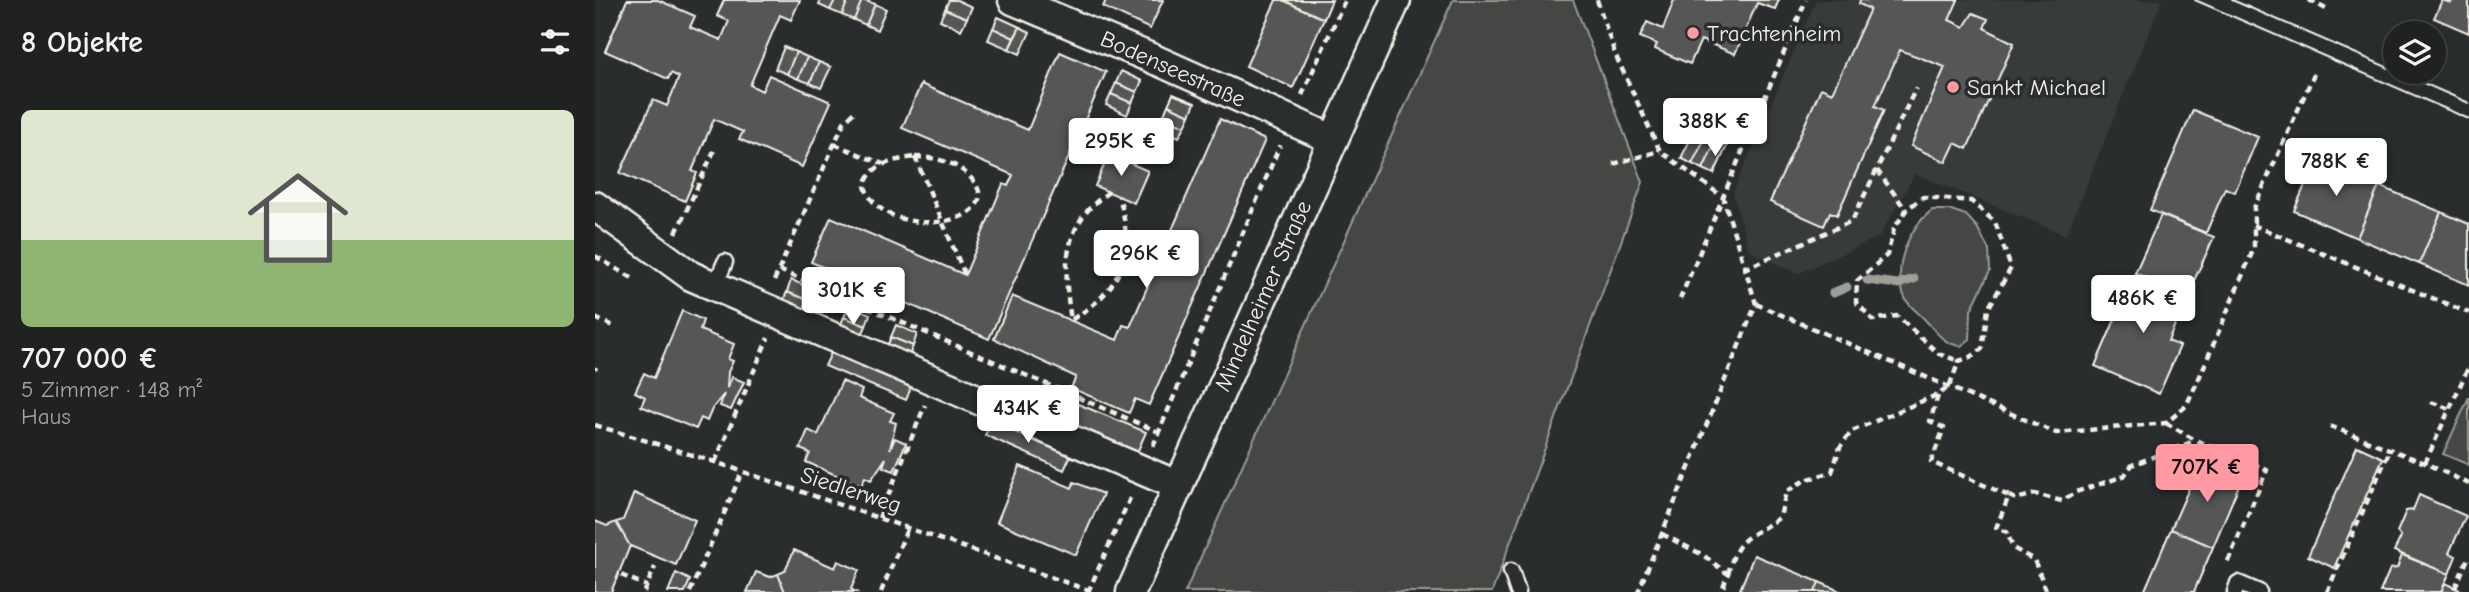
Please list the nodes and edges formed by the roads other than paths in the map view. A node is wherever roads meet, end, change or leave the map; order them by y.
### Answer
1 (1013, 0) edge
2 (1396, 0) edge
3 (1332, 139) junction
4 (595, 206) edge
5 (1179, 486) junction
6 (1511, 571) dead end
7 (1131, 592) edge
8 (1518, 592) edge
9 (2235, 592) edge
10 (2259, 592) edge

1 - 3 street, Bodenseestraße
2 - 3 street, Mindelheimer Straße
3 - 5 street, Mindelheimer Straße
4 - 5 street
5 - 7 street, Mindelheimer Straße
6 - 8 lane
9 - 10 lane

